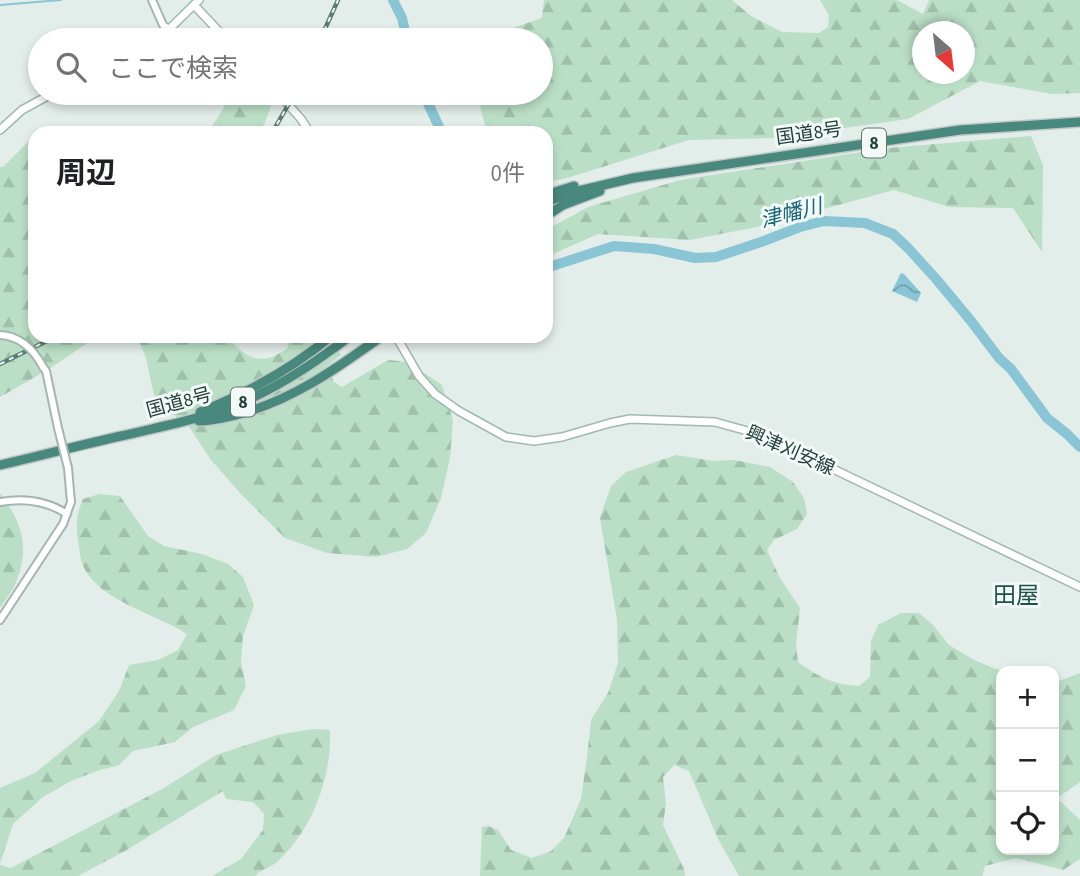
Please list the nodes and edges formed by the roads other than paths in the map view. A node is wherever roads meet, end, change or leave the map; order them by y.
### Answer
1 (152, 0) edge
2 (197, 3) edge
3 (168, 28) edge
4 (172, 28) edge
5 (218, 28) edge
6 (31, 105) edge
7 (289, 105) edge
8 (1080, 122) edge
9 (306, 126) edge
10 (0, 130) edge
11 (669, 173) junction
12 (589, 189) junction
13 (553, 193) edge
14 (553, 200) edge
15 (553, 212) edge
16 (0, 335) edge
17 (322, 343) edge
18 (341, 343) edge
19 (372, 343) edge
20 (400, 343) edge
21 (191, 420) junction
22 (121, 436) junction
23 (0, 465) edge
24 (0, 502) edge
25 (67, 514) junction
26 (1080, 587) edge
27 (0, 620) edge

1 - 3 street
2 - 4 main road
2 - 5 main road
6 - 10 main road
7 - 9 main road
8 - 11 highway, 国道8号 / 8
11 - 12 highway, 国道8号 / 8
11 - 15 highway, 8
12 - 13 highway, 8
12 - 14 highway, 国道8号 / 8
16 - 25 street, bridge
17 - 22 highway, 8
18 - 21 highway, 国道8号 / 8
19 - 21 highway
20 - 26 main road, 興津刈安線
21 - 22 highway, 国道8号 / 8
22 - 23 highway, 国道8号 / 8
24 - 25 street
25 - 27 street

